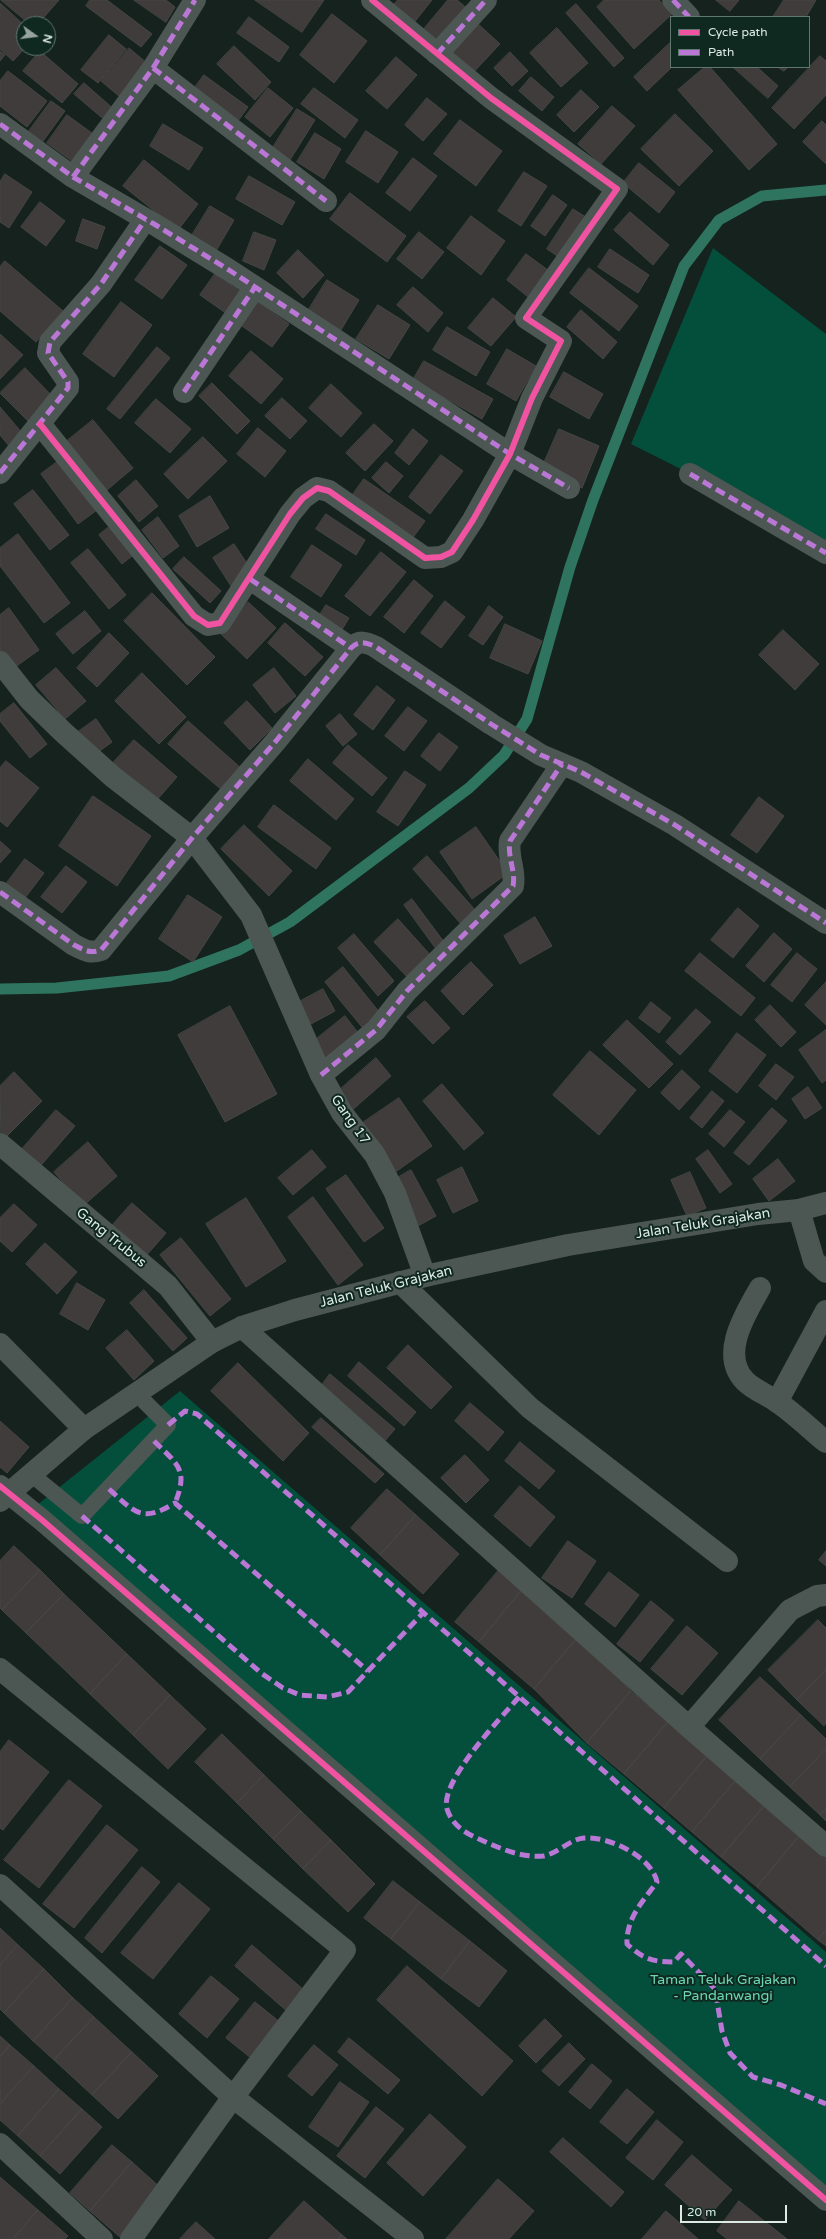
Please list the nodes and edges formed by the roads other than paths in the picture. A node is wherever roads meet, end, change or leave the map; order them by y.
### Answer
1 (195, 0) edge
2 (372, 0) edge
3 (486, 0) edge
4 (673, 0) edge
5 (688, 16) edge
6 (437, 54) junction
7 (153, 68) junction
8 (0, 124) edge
9 (73, 177) junction
10 (326, 201) dead end
11 (145, 220) junction
12 (255, 287) junction
13 (184, 392) dead end
14 (40, 424) junction
15 (510, 454) junction
16 (0, 473) edge
17 (690, 474) dead end
18 (569, 488) dead end
19 (826, 553) edge
20 (250, 579) junction
21 (351, 648) junction
22 (0, 662) edge
23 (562, 764) junction
24 (192, 838) junction
25 (0, 892) edge
26 (826, 923) edge
27 (321, 1075) junction
28 (0, 1144) edge
29 (826, 1203) edge
30 (799, 1210) junction
31 (826, 1272) edge
32 (425, 1276) junction
33 (400, 1282) junction
34 (760, 1288) dead end
35 (826, 1311) edge
36 (242, 1327) junction
37 (212, 1342) junction
38 (0, 1344) edge
39 (136, 1393) junction
40 (777, 1402) junction
41 (84, 1429) junction
42 (826, 1442) edge
43 (31, 1474) junction
44 (3, 1494) edge
45 (727, 1561) dead end
46 (826, 1594) edge
47 (0, 1669) edge
48 (689, 1727) junction
49 (826, 1846) edge
50 (0, 1885) edge
51 (233, 2097) junction
52 (0, 2144) edge
53 (826, 2200) edge
54 (102, 2239) edge
55 (131, 2239) edge
56 (413, 2239) edge

1 - 7 street
2 - 6 street
3 - 6 street
4 - 5 street
6 - 15 street
7 - 9 street
7 - 10 street
8 - 9 street
9 - 11 street
11 - 12 street
11 - 14 street
12 - 13 street
12 - 15 street
14 - 16 street
14 - 20 street
15 - 18 street
15 - 20 street
17 - 19 street
20 - 21 street
21 - 23 street
21 - 24 street
22 - 24 street, Gang 17
23 - 26 street
23 - 27 street
24 - 25 street
24 - 27 street, Gang 17
27 - 32 street, Gang 17
28 - 37 street, Gang Trubus
29 - 30 street, Jalan Teluk Grajakan
30 - 31 street
30 - 32 street, Jalan Teluk Grajakan
32 - 33 street, Jalan Teluk Grajakan
33 - 36 street, Jalan Teluk Grajakan
33 - 45 street
34 - 40 street
35 - 40 street
36 - 37 street, Jalan Teluk Grajakan
36 - 48 street
37 - 39 street, Jalan Teluk Grajakan
38 - 41 street
39 - 41 street, Jalan Teluk Grajakan
39 - 43 lane
40 - 42 street
41 - 43 street, Jalan Teluk Grajakan
43 - 44 street, Jalan Teluk Grajakan
44 - 53 street
46 - 48 street
47 - 51 street
48 - 49 street
50 - 51 street
51 - 55 street
51 - 56 street
52 - 54 street

